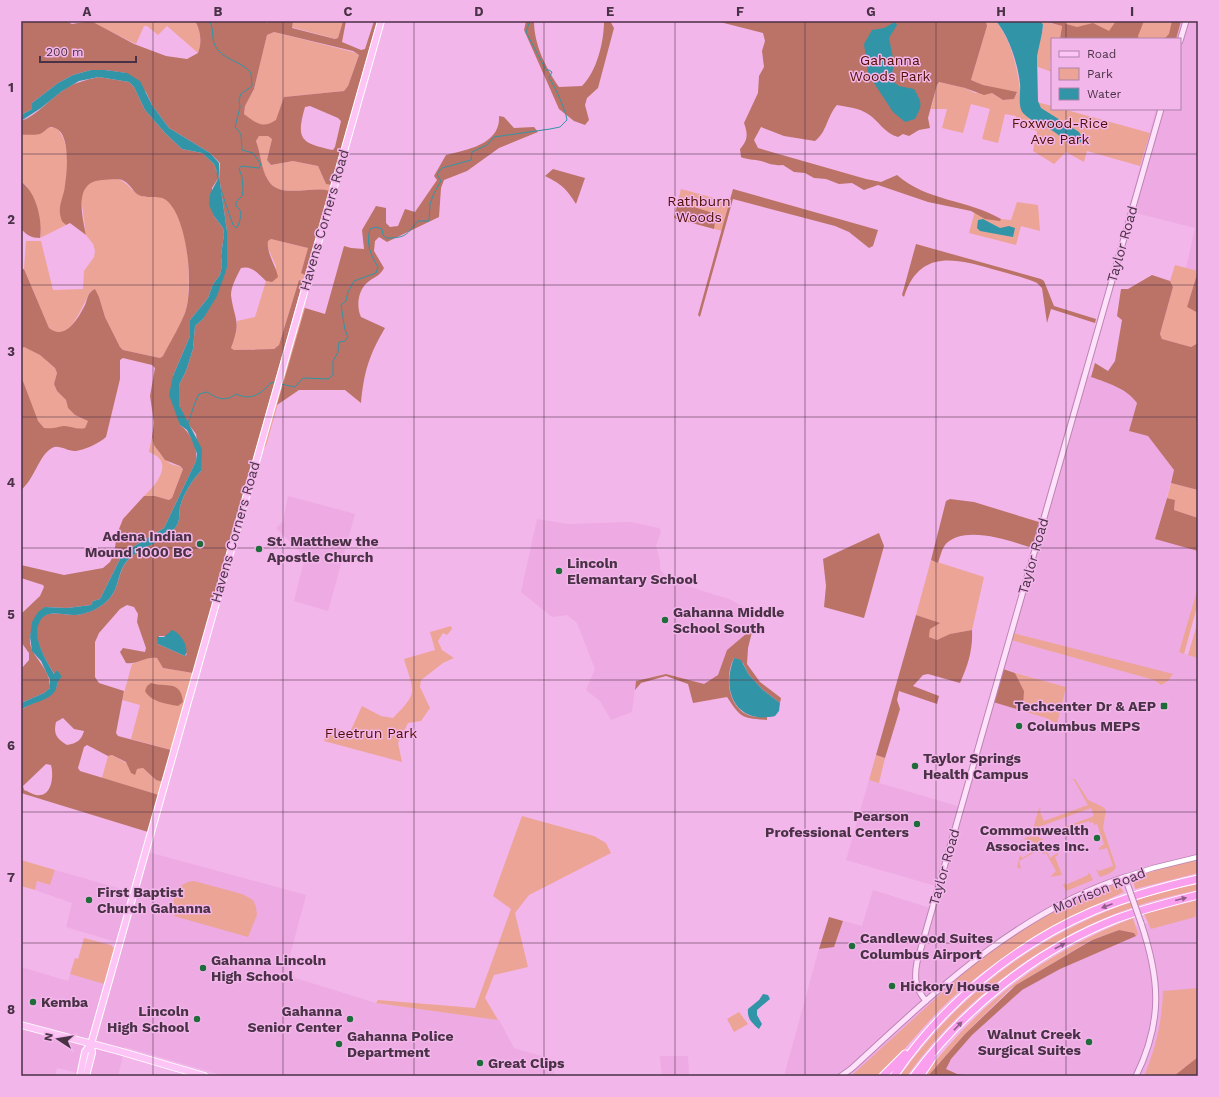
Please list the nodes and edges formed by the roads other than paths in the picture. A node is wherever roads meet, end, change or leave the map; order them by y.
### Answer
1 (381, 21) edge
2 (1186, 21) edge
3 (1181, 38) edge
4 (1160, 110) edge
5 (1198, 857) edge
6 (1124, 877) junction
7 (1198, 879) edge
8 (1127, 883) joint
9 (1198, 895) edge
10 (926, 1001) junction
11 (21, 1025) edge
12 (924, 1035) junction
13 (91, 1044) junction
14 (940, 1045) junction
15 (80, 1076) edge
16 (86, 1076) edge
17 (204, 1076) edge
18 (841, 1076) edge
19 (883, 1076) edge
20 (894, 1076) edge
21 (914, 1076) edge
22 (920, 1076) edge
23 (1136, 1076) edge

1 - 13 main road, Havens Corners Road
2 - 3 main road
4 - 10 main road, Taylor Road
5 - 6 street, Morrison Road
6 - 8 street
6 - 10 main road, Morrison Road
7 -> 12 highway
8 - 23 main road, bridge
14 -> 9 highway
10 - 18 main road, Morrison Road
11 - 13 main road
12 - 19 highway
12 - 20 highway
13 - 15 main road
13 - 16 main road
13 - 17 main road
14 - 21 highway
14 - 22 highway

